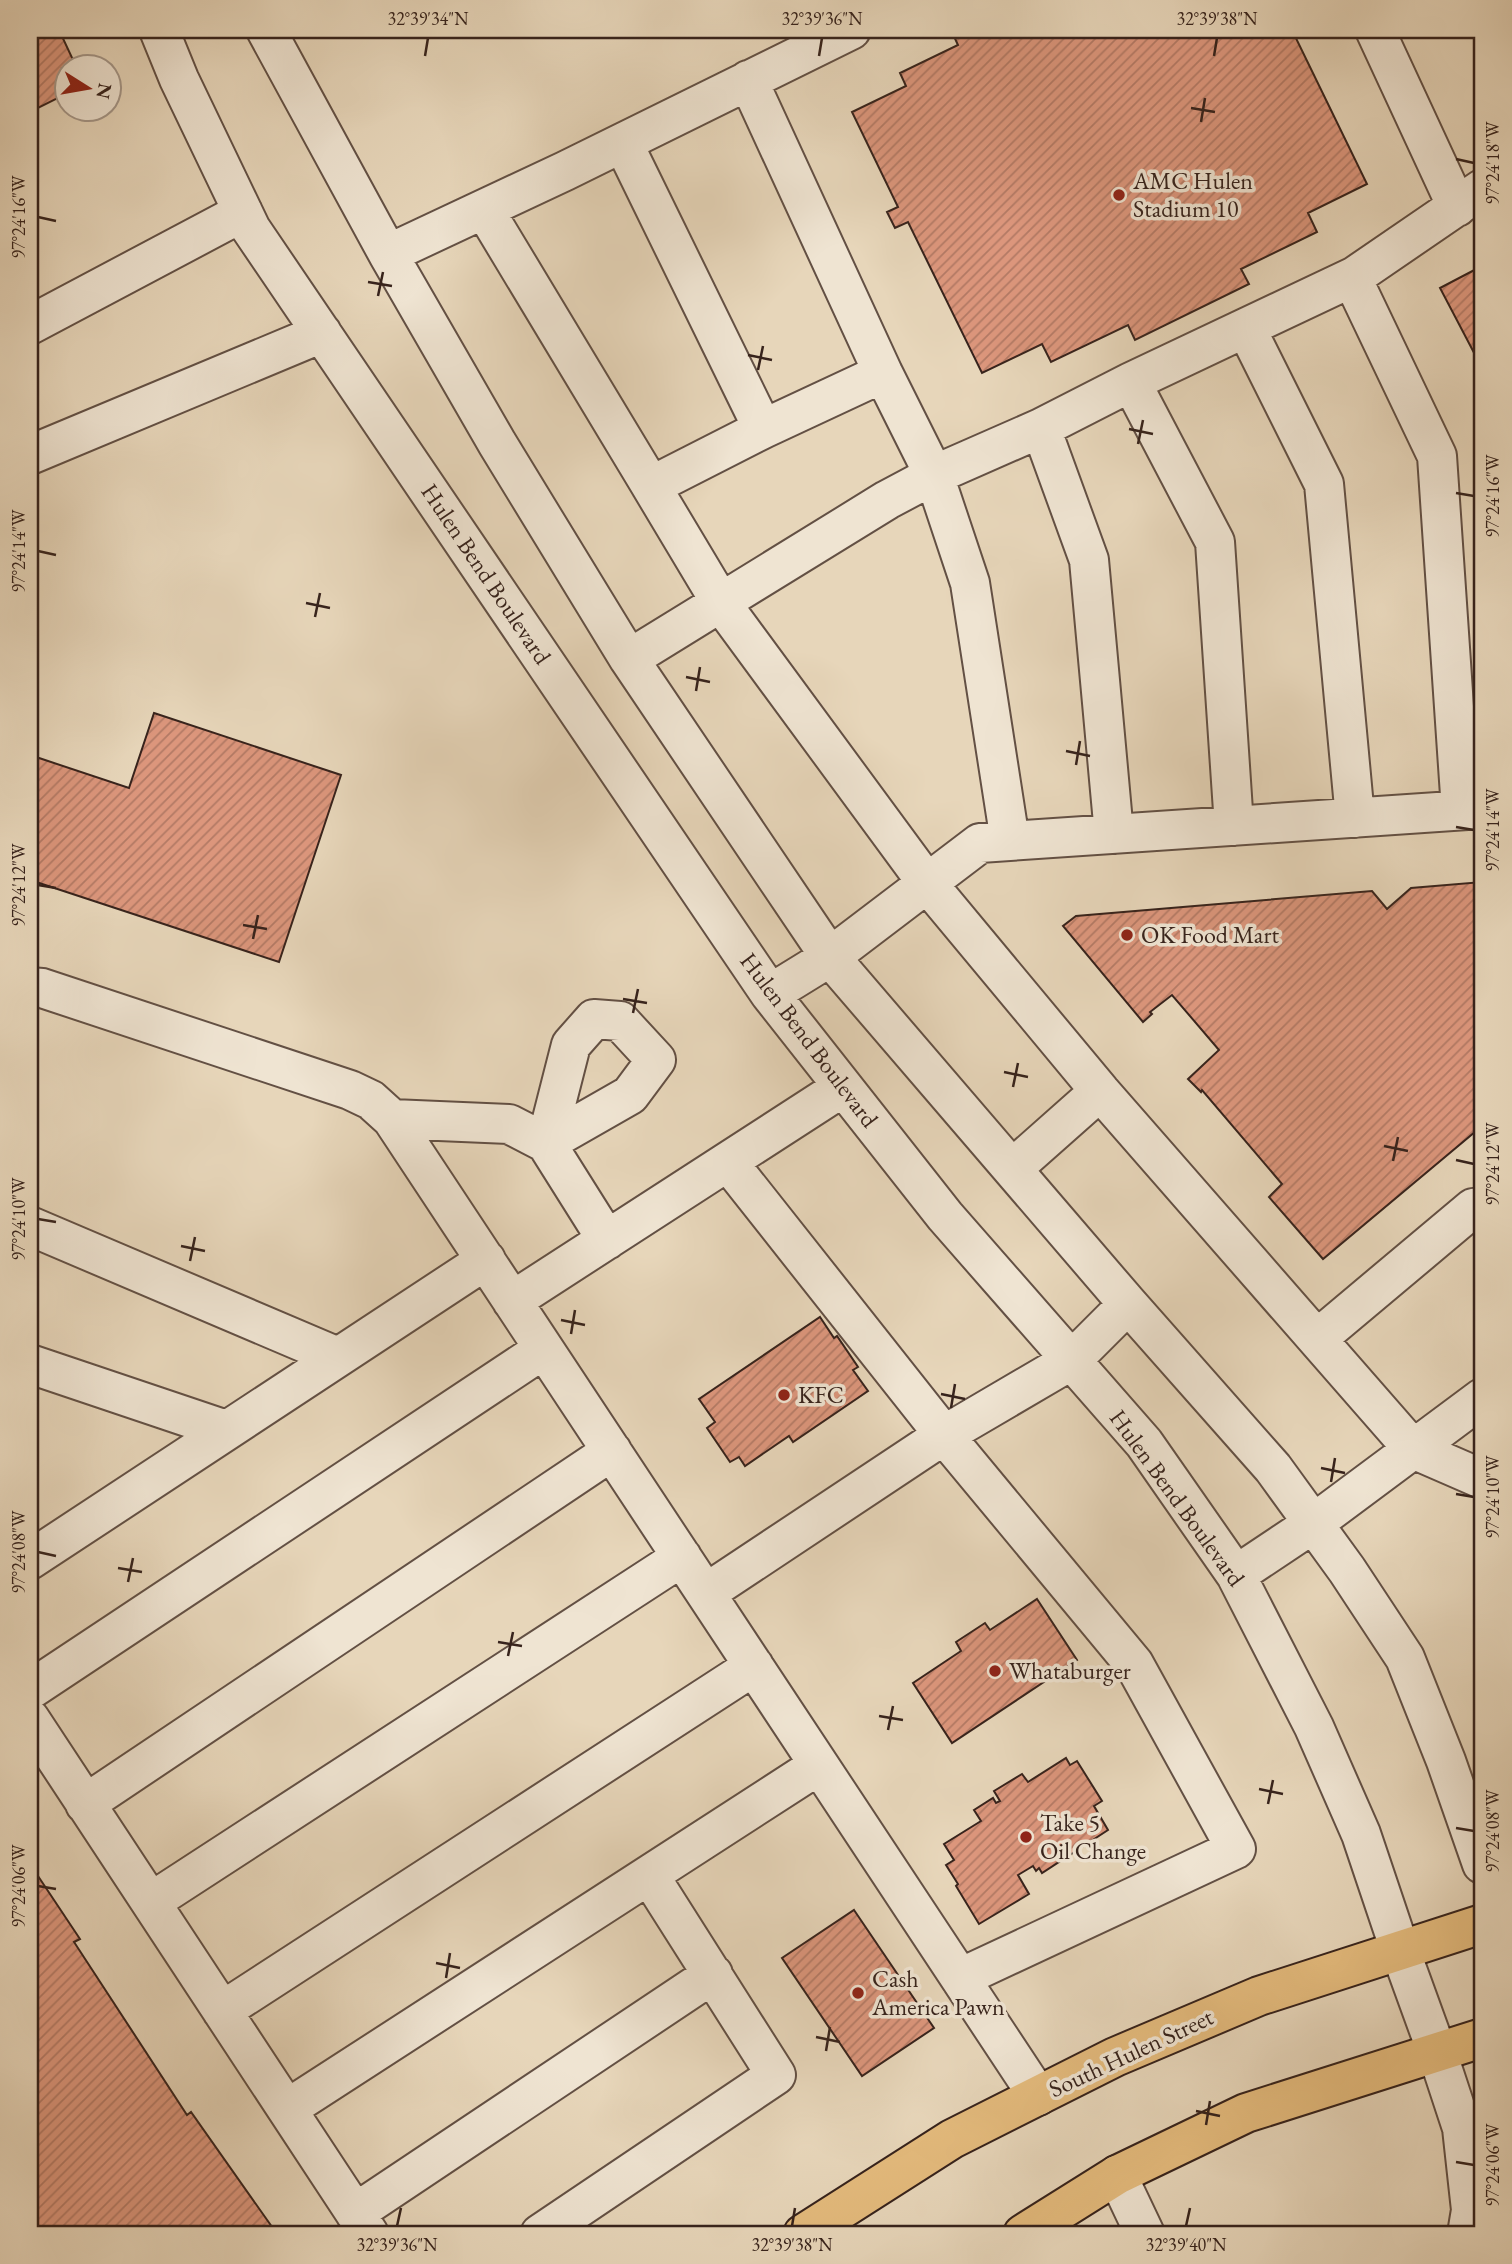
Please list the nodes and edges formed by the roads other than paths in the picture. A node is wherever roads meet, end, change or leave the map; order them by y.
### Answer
1 (159, 30) edge
2 (266, 30) edge
3 (851, 30) edge
4 (1375, 30) edge
5 (748, 80) junction
6 (623, 143) junction
7 (1469, 198) edge
8 (484, 209) junction
9 (243, 212) junction
10 (388, 254) junction
11 (1353, 277) junction
12 (30, 325) edge
13 (1246, 328) junction
14 (322, 333) junction
15 (883, 373) junction
16 (1131, 382) junction
17 (1041, 428) junction
18 (763, 429) junction
19 (30, 455) edge
20 (934, 475) junction
21 (651, 486) junction
22 (720, 603) junction
23 (629, 659) junction
24 (1472, 810) edge
25 (1355, 818) junction
26 (1234, 826) junction
27 (1114, 834) junction
28 (1010, 841) junction
29 (927, 883) junction
30 (830, 957) junction
31 (30, 987) edge
32 (770, 994) junction
33 (843, 1087) junction
34 (1100, 1091) junction
35 (392, 1119) junction
36 (728, 1162) junction
37 (1012, 1169) junction
38 (1482, 1207) edge
39 (30, 1226) edge
40 (607, 1240) junction
41 (486, 1260) junction
42 (513, 1301) junction
43 (1128, 1304) junction
44 (1317, 1339) junction
45 (544, 1349) junction
46 (338, 1357) junction
47 (1072, 1360) junction
48 (30, 1364) edge
49 (1482, 1398) edge
50 (226, 1430) junction
51 (944, 1435) junction
52 (1413, 1449) junction
53 (612, 1451) junction
54 (1482, 1479) edge
55 (1314, 1523) junction
56 (682, 1557) junction
57 (30, 1560) edge
58 (1236, 1576) junction
59 (706, 1593) junction
60 (754, 1666) junction
61 (30, 1690) edge
62 (30, 1719) edge
63 (819, 1765) junction
64 (85, 1804) junction
65 (1482, 1864) edge
66 (649, 1875) junction
67 (151, 1902) junction
68 (1482, 1924) edge
69 (1400, 1950) junction
70 (713, 1974) junction
71 (960, 1978) junction
72 (222, 2011) junction
73 (1482, 2038) edge
74 (1437, 2052) junction
75 (1038, 2096) junction
76 (287, 2109) junction
77 (1117, 2175) junction
78 (362, 2223) edge
79 (540, 2234) edge
80 (803, 2234) edge
81 (1023, 2234) edge
82 (1145, 2234) edge
83 (1467, 2234) edge

1 - 9 street, Hulen Bend Boulevard
2 - 10 street
3 - 5 street
4 - 7 street
5 - 6 street
5 - 15 street
6 - 8 street
6 - 18 street
7 - 11 street
8 - 10 street
8 - 21 street
9 - 12 street
9 - 14 street, Hulen Bend Boulevard
10 - 23 street
11 - 13 street
11 - 24 street
13 - 16 street
13 - 25 street
14 - 19 street
14 - 32 street, Hulen Bend Boulevard
15 - 18 street
15 - 20 street
16 - 17 street
16 - 26 street
17 - 20 street
17 - 27 street
18 - 21 street
20 - 22 street
20 - 28 street
21 - 22 street
22 - 23 street
22 - 29 street
23 - 30 street
24 - 25 street
25 - 26 street
26 - 27 street
27 - 28 street
28 - 29 street
29 - 30 street
29 - 34 street
30 - 32 street
30 - 37 street
31 - 35 street
32 - 33 street, Hulen Bend Boulevard
33 - 36 street
33 - 47 street, Hulen Bend Boulevard
34 - 37 street
34 - 44 street
35 - 40 street
35 - 41 street
36 - 40 street
36 - 51 street
37 - 43 street
38 - 44 street
39 - 46 street
40 - 42 street
41 - 42 street
41 - 46 street
42 - 45 street
43 - 47 street
43 - 55 street
44 - 52 street
45 - 53 street
45 - 61 street
46 - 50 street
47 - 51 street
47 - 58 street, Hulen Bend Boulevard
48 - 50 street
49 - 52 street
50 - 57 street
51 - 59 street
51 - 71 street
52 - 54 street
52 - 55 street
53 - 56 street
53 - 64 street
55 - 58 street
55 - 65 street
56 - 59 street
56 - 67 street
58 - 69 street, Hulen Bend Boulevard
59 - 60 street
60 - 63 street
60 - 72 street
62 - 64 street
63 - 66 street
63 - 71 street
64 - 67 street
66 - 70 street
66 - 76 street
67 - 72 street
68 - 69 main road, South Hulen Street
69 - 74 street, Hulen Bend Boulevard
69 - 75 main road, South Hulen Street
70 - 78 street
70 - 79 street
71 - 75 street
72 - 76 street
73 - 74 main road
74 - 77 main road
74 - 83 street, Hulen Bend Boulevard
75 - 80 main road, South Hulen Street
76 - 78 street
77 - 81 main road
77 - 82 street

